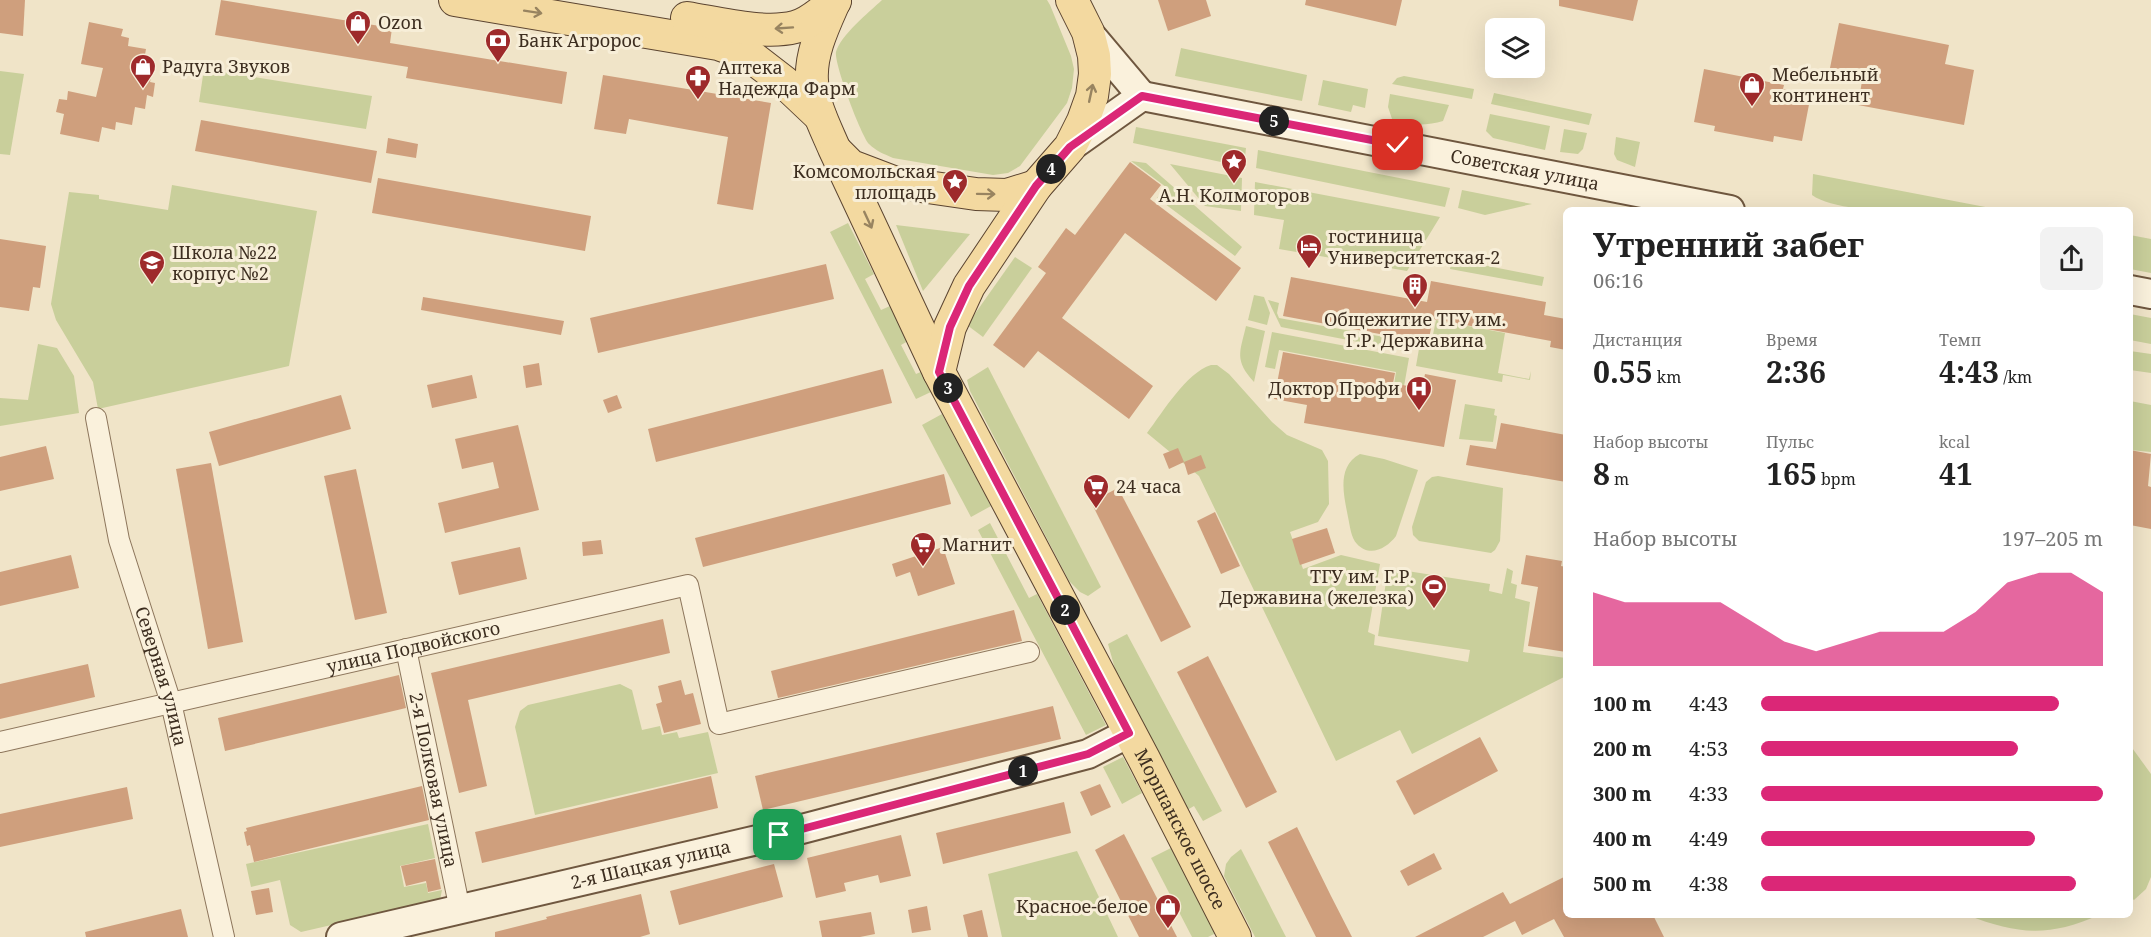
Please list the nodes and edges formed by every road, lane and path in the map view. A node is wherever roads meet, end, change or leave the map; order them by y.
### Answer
1 (455, 0) edge
2 (579, 0) edge
3 (835, 0) edge
4 (1072, 0) edge
5 (1088, 32) junction
6 (1142, 96) junction
7 (820, 116) junction
8 (1070, 147) junction
9 (834, 148) junction
10 (1036, 186) junction
11 (1715, 207) edge
12 (2133, 291) edge
13 (2151, 294) edge
14 (939, 372) junction
15 (96, 418) dead end
16 (406, 649) junction
17 (1029, 652) dead end
18 (171, 703) junction
19 (1129, 733) junction
20 (0, 742) edge
21 (460, 910) junction
22 (224, 937) edge
23 (342, 937) edge
24 (1235, 937) edge

1 -> 7 main road
3 -> 2 main road
3 - 7 main road
4 - 5 main road
5 - 6 street
8 -> 5 main road
6 - 8 street
6 - 11 street, Советская улица
7 - 9 main road, Моршанское шоссе
8 - 10 main road
9 -> 10 main road
9 -> 14 main road, Моршанское шоссе
10 - 14 main road
12 - 13 street
14 - 19 main road, Моршанское шоссе
15 - 18 street, Северная улица
16 - 17 street, улица Подвойского
16 - 18 street, улица Подвойского
16 - 21 street, 2-я Полковая улица
18 - 20 street, улица Подвойского
18 - 22 street, Северная улица
19 - 21 street, 2-я Шацкая улица
19 - 24 main road, Моршанское шоссе
21 - 23 street, 2-я Шацкая улица

